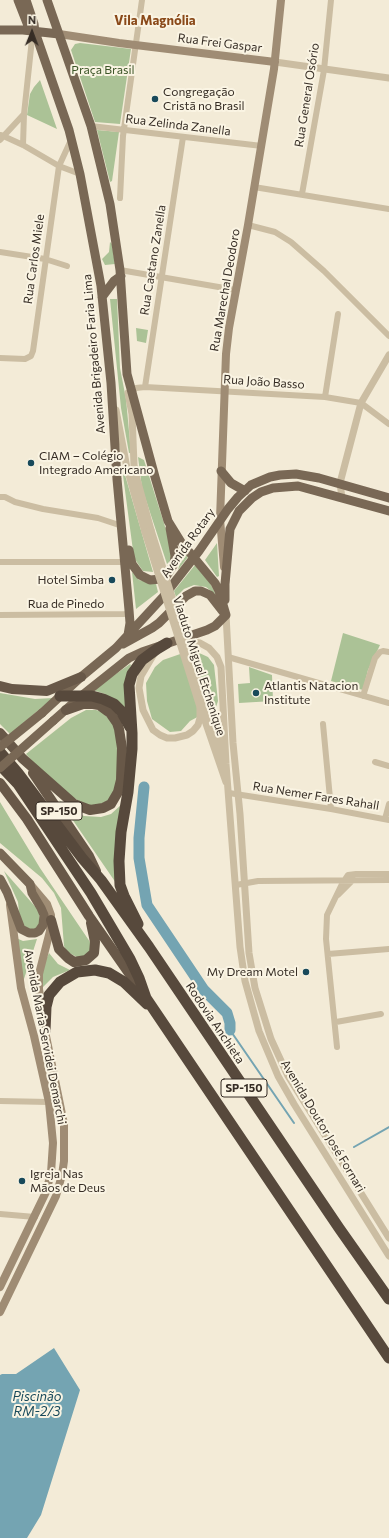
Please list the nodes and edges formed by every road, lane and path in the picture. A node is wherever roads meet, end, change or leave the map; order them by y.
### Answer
1 (18, 0) edge
2 (26, 0) edge
3 (47, 0) edge
4 (142, 0) edge
5 (281, 0) edge
6 (331, 0) edge
7 (0, 30) edge
8 (35, 32) junction
9 (59, 34) junction
10 (136, 45) junction
11 (275, 62) junction
12 (324, 70) junction
13 (389, 78) edge
14 (24, 114) junction
15 (91, 126) junction
16 (124, 129) junction
17 (1, 137) edge
18 (183, 137) junction
19 (71, 140) junction
20 (23, 145) junction
21 (262, 146) junction
22 (60, 166) junction
23 (80, 174) junction
24 (254, 187) junction
25 (302, 194) junction
26 (120, 198) dead end
27 (389, 209) edge
28 (248, 225) junction
29 (0, 252) edge
30 (45, 259) junction
31 (67, 266) dead end
32 (123, 273) junction
33 (162, 277) junction
34 (236, 290) junction
35 (102, 297) junction
36 (338, 314) dead end
37 (389, 336) edge
38 (389, 355) edge
39 (0, 358) edge
40 (127, 374) junction
41 (111, 383) junction
42 (145, 387) junction
43 (224, 390) junction
44 (132, 392) junction
45 (325, 397) junction
46 (360, 403) junction
47 (389, 424) edge
48 (221, 471) junction
49 (340, 483) junction
50 (245, 491) junction
51 (0, 497) edge
52 (342, 498) junction
53 (389, 498) edge
54 (389, 511) edge
55 (220, 519) junction
56 (168, 521) junction
57 (122, 526) junction
58 (148, 531) junction
59 (194, 557) junction
60 (0, 562) edge
61 (126, 562) junction
62 (225, 584) junction
63 (129, 610) junction
64 (0, 615) edge
65 (226, 615) junction
66 (128, 635) junction
67 (179, 640) junction
68 (167, 644) junction
69 (116, 648) junction
70 (157, 649) junction
71 (389, 652) edge
72 (228, 657) junction
73 (81, 677) junction
74 (0, 686) edge
75 (60, 696) junction
76 (80, 696) junction
77 (363, 696) junction
78 (389, 703) edge
79 (202, 706) junction
80 (66, 710) junction
81 (323, 724) dead end
82 (0, 733) edge
83 (132, 733) junction
84 (0, 747) edge
85 (0, 752) edge
86 (22, 758) junction
87 (375, 762) dead end
88 (226, 764) junction
89 (0, 766) edge
90 (389, 766) edge
91 (0, 783) edge
92 (229, 793) junction
93 (239, 794) junction
94 (389, 804) edge
95 (331, 808) junction
96 (387, 819) edge
97 (0, 853) edge
98 (389, 874) edge
99 (0, 879) edge
100 (344, 879) junction
101 (354, 879) junction
102 (101, 880) junction
103 (389, 880) edge
104 (244, 883) junction
105 (30, 884) junction
106 (236, 885) junction
107 (334, 899) junction
108 (10, 902) junction
109 (89, 916) junction
110 (51, 920) junction
111 (148, 946) junction
112 (389, 949) edge
113 (328, 954) junction
114 (146, 998) junction
115 (381, 1014) dead end
116 (158, 1015) junction
117 (336, 1022) junction
118 (45, 1031) junction
119 (337, 1047) dead end
120 (0, 1101) edge
121 (49, 1102) junction
122 (0, 1214) edge
123 (35, 1217) junction
124 (389, 1238) edge
125 (389, 1256) edge
126 (0, 1287) edge
127 (389, 1299) edge
128 (0, 1312) edge
129 (389, 1358) edge

1 - 8 main road, Avenida Brigadeiro Faria Lima
2 - 8 main road, Avenida Brigadeiro Faria Lima
3 - 9 main road
4 - 10 street
5 - 11 main road, Rua Marechal Deodoro
6 - 12 street, Rua General Osório
7 - 8 main road, Rua Frei Gaspar
8 - 9 main road, Rua Frei Gaspar
8 - 14 street
8 - 19 main road, Avenida Brigadeiro Faria Lima
9 - 10 main road, Rua Frei Gaspar
9 - 15 main road
10 - 11 main road, Rua Frei Gaspar
10 - 16 street
11 - 12 street, Rua Frei Gaspar
11 - 21 main road, Rua Marechal Deodoro
12 - 13 street, Rua Frei Gaspar
12 - 25 street, Rua General Osório
14 - 17 street
14 - 20 street
15 - 16 street, Rua Zelinda Zanella
15 - 32 main road
16 - 18 street, Rua Zelinda Zanella
16 - 26 street
17 - 20 street
18 - 21 street, Rua Zelinda Zanella
18 - 33 street, Rua Caetano Zanella
19 - 22 street, Rua Carlos Miele
19 - 23 main road, Avenida Brigadeiro Faria Lima
20 - 22 street
21 - 24 main road, Rua Marechal Deodoro
22 - 23 street
22 - 30 street, Rua Carlos Miele
23 - 35 main road, Avenida Brigadeiro Faria Lima
24 - 25 street
24 - 28 main road, Rua Marechal Deodoro
25 - 27 street
28 - 34 main road, Rua Marechal Deodoro
28 - 37 street
29 - 30 street
30 - 31 street
30 - 39 street, Rua Carlos Miele
32 - 33 street
32 - 35 main road
32 - 40 main road
33 - 34 street
33 - 42 street, Rua Caetano Zanella
34 - 43 main road, Rua Marechal Deodoro
35 - 41 main road, Avenida Brigadeiro Faria Lima
36 - 45 street
38 - 46 street
40 - 44 main road
40 - 58 street, Viaduto Miguel Etchenique
41 - 57 main road, Avenida Brigadeiro Faria Lima
41 - 58 street, Viaduto Miguel Etchenique
42 - 43 street, Rua João Basso
42 - 44 street, Rua João Basso
43 - 45 street, Rua João Basso
43 - 48 main road, Rua Marechal Deodoro
44 - 56 main road
45 - 46 street, Rua João Basso
46 - 47 street, Rua João Basso
46 - 49 street
48 - 50 main road
48 - 55 main road, Rua Marechal Deodoro
49 - 50 main road, Avenida Rotary
49 - 52 street
49 - 53 main road, Avenida Rotary
50 - 55 main road, Avenida Rotary
51 - 57 street
52 - 54 main road, Avenida Rotary
52 - 62 main road, Avenida Rotary
55 - 59 main road, Avenida Rotary
55 - 62 main road, Rua Marechal Deodoro
56 - 57 main road
56 - 59 main road
57 - 61 main road, Avenida Brigadeiro Faria Lima
58 - 79 street, Viaduto Miguel Etchenique, bridge
59 - 65 main road
59 - 66 main road, Avenida Rotary
60 - 61 street
61 - 63 main road, Avenida Brigadeiro Faria Lima
62 - 65 main road, Rua Marechal Deodoro
63 - 64 street, Rua de Pinedo
63 - 66 main road, Avenida Brigadeiro Faria Lima
65 - 67 main road
65 - 69 main road
65 - 72 street, Rua Marechal Deodoro
66 - 69 main road, Avenida Rotary
67 - 68 main road
67 - 88 street, Avenida Doutor José Fornari
68 - 70 highway
68 - 76 main road
69 - 73 main road, Avenida Rotary
70 - 79 street
70 - 83 highway
71 - 77 street
72 - 77 street
72 - 93 street, Avenida Doutor José Fornari
73 - 74 highway
73 - 75 main road, Avenida Rotary
75 - 76 highway
75 - 84 main road, Avenida Rotary, bridge
76 - 80 main road
76 - 83 highway
77 - 78 street
79 - 88 street, Viaduto Miguel Etchenique
79 - 92 street, Viaduto Miguel Etchenique
80 - 86 highway
80 - 89 main road, bridge
81 - 95 street
82 - 86 highway, Rodovia Anchieta / SP-150
83 - 111 highway
85 - 102 highway, Rodovia Anchieta / SP-150
86 - 102 highway, Rodovia Anchieta / SP-150
87 - 90 street
88 - 92 street, Avenida Doutor José Fornari
88 - 93 street, Avenida Doutor José Fornari
89 - 114 highway, SP-150
91 - 109 highway, SP-150
92 - 93 street, Rua Nemer Fares Rahall
92 - 106 street, Avenida Doutor José Fornari
93 - 95 street, Rua Nemer Fares Rahall
93 - 104 street, Avenida Doutor José Fornari
94 - 96 street
95 - 96 street, Rua Nemer Fares Rahall
97 - 105 main road, Avenida Maria Servidei Demarchi
98 - 100 street
99 - 108 main road, Avenida Maria Servidei Demarchi
100 - 101 street
100 - 104 street
100 - 107 street
101 - 103 street
101 - 107 street
102 - 111 highway, Rodovia Anchieta / SP-150
104 - 106 street
104 - 124 street, Avenida Doutor José Fornari
105 - 108 main road
105 - 110 main road, Avenida Maria Servidei Demarchi
106 - 125 street, Avenida Doutor José Fornari
107 - 113 street
108 - 121 main road, Avenida Maria Servidei Demarchi
109 - 110 highway
109 - 114 highway, SP-150
110 - 118 main road, Avenida Maria Servidei Demarchi
111 - 127 highway, Rodovia Anchieta / SP-150
112 - 113 street
113 - 117 street
114 - 116 highway, SP-150
115 - 117 street
116 - 118 highway
116 - 129 highway, SP-150
117 - 119 street
118 - 128 main road, Avenida Maria Servidei Demarchi
120 - 121 street
121 - 123 main road, Avenida Maria Servidei Demarchi
122 - 123 street
123 - 126 main road, Avenida Maria Servidei Demarchi

